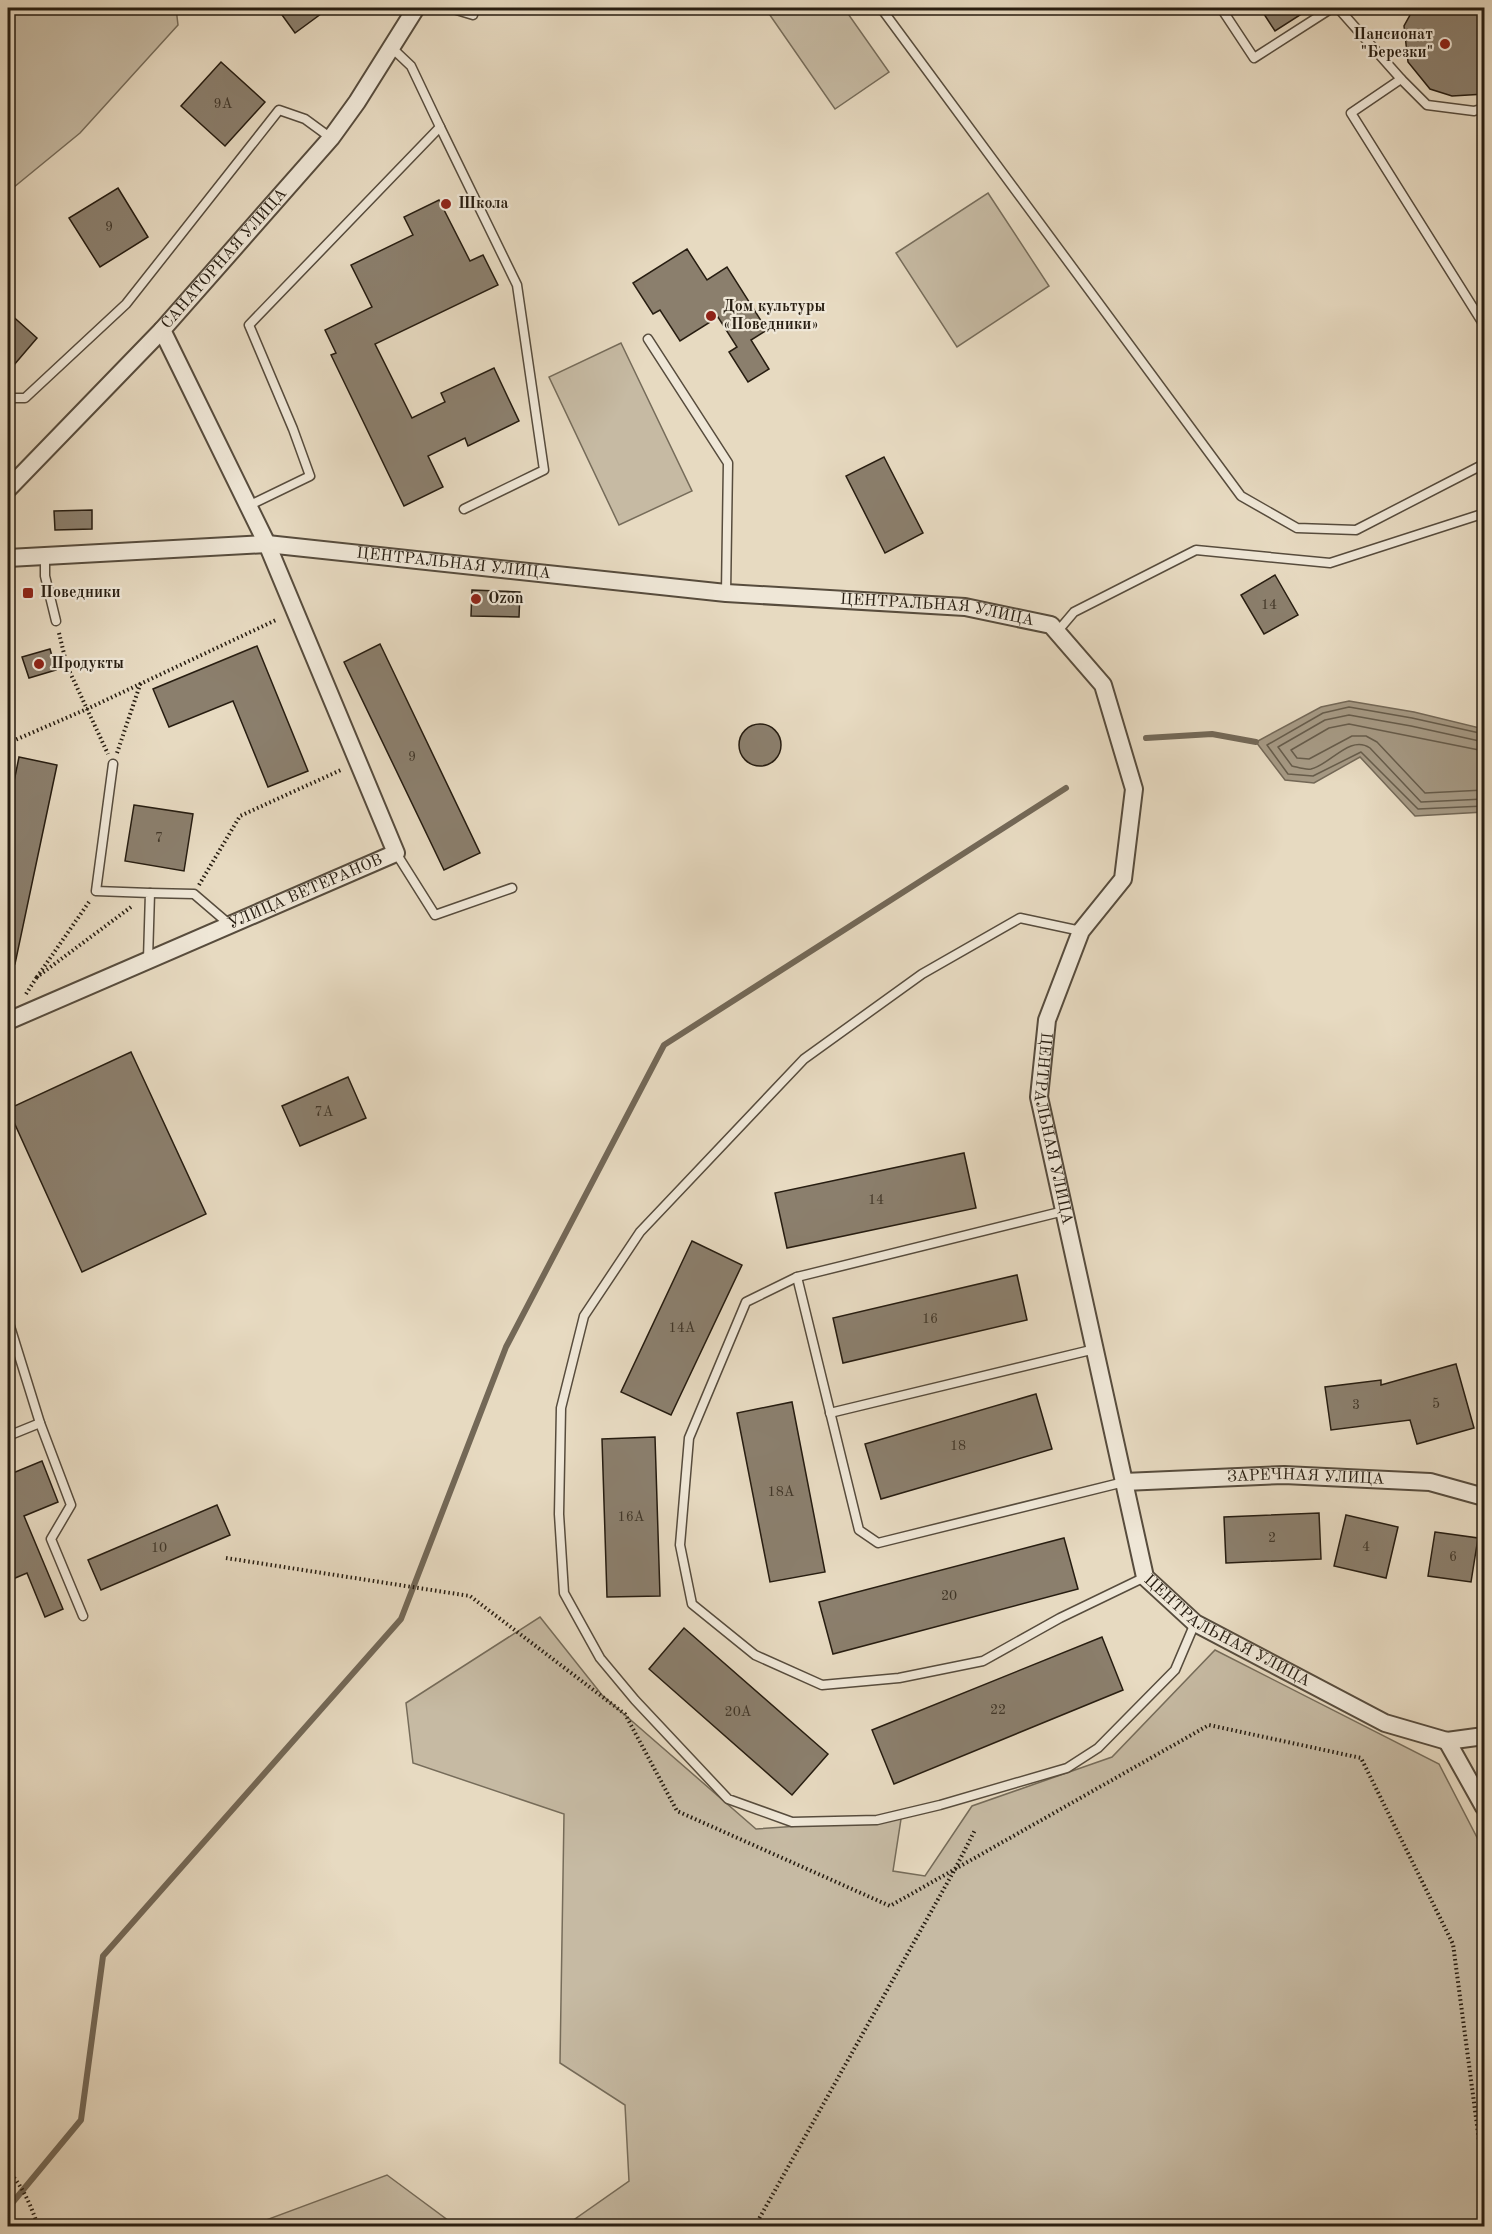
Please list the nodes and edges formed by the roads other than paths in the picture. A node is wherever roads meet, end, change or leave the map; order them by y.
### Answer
1 (416, 8) edge
2 (450, 8) edge
3 (881, 8) edge
4 (1221, 8) edge
5 (1332, 8) edge
6 (1338, 8) edge
7 (473, 15) dead end
8 (392, 48) junction
9 (1401, 79) junction
10 (1485, 108) edge
11 (440, 128) junction
12 (331, 138) junction
13 (1485, 325) edge
14 (162, 330) junction
15 (648, 339) dead end
16 (8, 398) edge
17 (1485, 464) edge
18 (8, 489) edge
19 (248, 506) junction
20 (464, 509) dead end
21 (1482, 514) dead end
22 (267, 544) junction
23 (45, 556) junction
24 (8, 558) edge
25 (726, 593) junction
26 (56, 621) road end
27 (1058, 632) junction
28 (113, 764) road end
29 (396, 853) junction
30 (512, 888) dead end
31 (150, 893) junction
32 (229, 924) junction
33 (1081, 931) junction
34 (148, 959) junction
35 (8, 1021) edge
36 (1064, 1211) junction
37 (797, 1277) junction
38 (8, 1320) edge
39 (1095, 1349) junction
40 (830, 1413) junction
41 (40, 1423) junction
42 (8, 1436) edge
43 (1124, 1482) junction
44 (1485, 1497) edge
45 (1145, 1577) junction
46 (82, 1616) dead end
47 (1195, 1623) junction
48 (1485, 1736) edge
49 (1447, 1741) junction
50 (1485, 1807) edge

1 - 8 street, САНАТОРНАЯ УЛИЦА
2 - 7 lane
3 - 17 lane
4 - 5 lane
6 - 9 lane
8 - 11 lane
8 - 12 street, САНАТОРНАЯ УЛИЦА
9 - 10 lane
9 - 13 lane
11 - 19 lane
11 - 20 lane
12 - 14 street, САНАТОРНАЯ УЛИЦА
12 - 16 lane
14 - 18 street, САНАТОРНАЯ УЛИЦА
14 - 19 street, УЛИЦА ВЕТЕРАНОВ
15 - 25 lane
19 - 22 street, УЛИЦА ВЕТЕРАНОВ
21 - 27 lane
22 - 23 street, ЦЕНТРАЛЬНАЯ УЛИЦА
22 - 25 street, ЦЕНТРАЛЬНАЯ УЛИЦА
22 - 29 street, УЛИЦА ВЕТЕРАНОВ
23 - 24 street, ЦЕНТРАЛЬНАЯ УЛИЦА
23 - 26 lane
25 - 27 street, ЦЕНТРАЛЬНАЯ УЛИЦА
27 - 33 street, ЦЕНТРАЛЬНАЯ УЛИЦА
28 - 31 lane
29 - 30 lane
29 - 32 street, УЛИЦА ВЕТЕРАНОВ
31 - 32 lane
31 - 34 lane
32 - 34 street, УЛИЦА ВЕТЕРАНОВ
33 - 36 street, ЦЕНТРАЛЬНАЯ УЛИЦА
33 - 47 lane
34 - 35 street, УЛИЦА ВЕТЕРАНОВ
36 - 37 lane
36 - 39 street, ЦЕНТРАЛЬНАЯ УЛИЦА
37 - 40 lane
37 - 45 lane
38 - 41 lane
39 - 40 lane
39 - 43 street, ЦЕНТРАЛЬНАЯ УЛИЦА
40 - 43 lane
41 - 42 lane
41 - 46 lane
43 - 44 street, ЗАРЕЧНАЯ УЛИЦА
43 - 45 street, ЦЕНТРАЛЬНАЯ УЛИЦА
45 - 47 street, ЦЕНТРАЛЬНАЯ УЛИЦА
47 - 49 street, ЦЕНТРАЛЬНАЯ УЛИЦА
48 - 49 street, ЦЕНТРАЛЬНАЯ УЛИЦА
49 - 50 street

